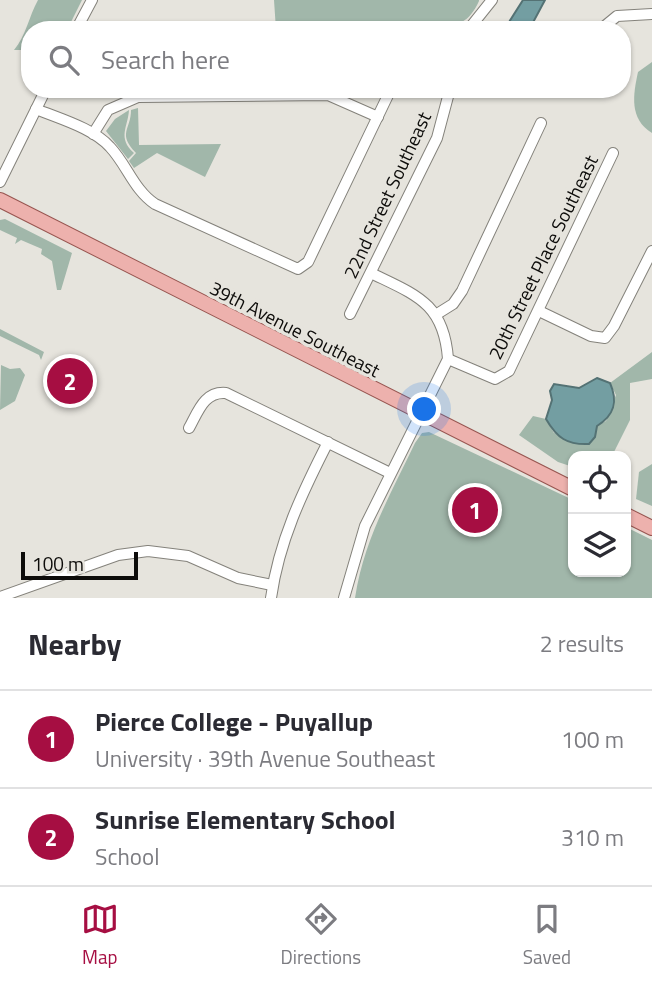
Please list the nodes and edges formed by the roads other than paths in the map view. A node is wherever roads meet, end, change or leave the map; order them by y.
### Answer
1 (92, 0) edge
2 (492, 0) edge
3 (652, 14) edge
4 (81, 21) edge
5 (475, 21) edge
6 (611, 21) edge
7 (42, 98) edge
8 (136, 98) edge
9 (335, 98) edge
10 (387, 98) edge
11 (448, 98) edge
12 (36, 109) junction
13 (378, 117) junction
14 (541, 123) dead end
15 (93, 135) junction
16 (612, 153) dead end
17 (0, 182) edge
18 (0, 200) edge
19 (652, 251) edge
20 (371, 273) junction
21 (539, 311) junction
22 (350, 314) dead end
23 (437, 314) junction
24 (448, 359) junction
25 (420, 414) junction
26 (189, 428) dead end
27 (328, 442) junction
28 (390, 473) junction
29 (568, 487) edge
30 (631, 518) edge
31 (652, 528) edge
32 (272, 585) junction
33 (24, 594) edge
34 (0, 597) edge
35 (271, 598) edge
36 (344, 598) edge

1 - 4 street
2 - 5 street
3 - 6 street
7 - 12 street
8 - 15 street
9 - 13 street
10 - 13 street
11 - 20 street, 22nd Street Southeast
12 - 15 street
12 - 17 street
13 - 15 street
14 - 23 street
16 - 21 street, 20th Street Place Southeast
18 - 25 main road, 39th Avenue Southeast
19 - 21 street
20 - 22 street, 22nd Street Southeast
20 - 23 street
21 - 24 street, 20th Street Place Southeast
23 - 24 street
24 - 25 street
25 - 28 street
25 - 29 main road, 39th Avenue Southeast
26 - 27 street
27 - 28 street
27 - 32 street
28 - 36 street
30 - 31 main road
32 - 33 street
32 - 35 street
33 - 34 street

